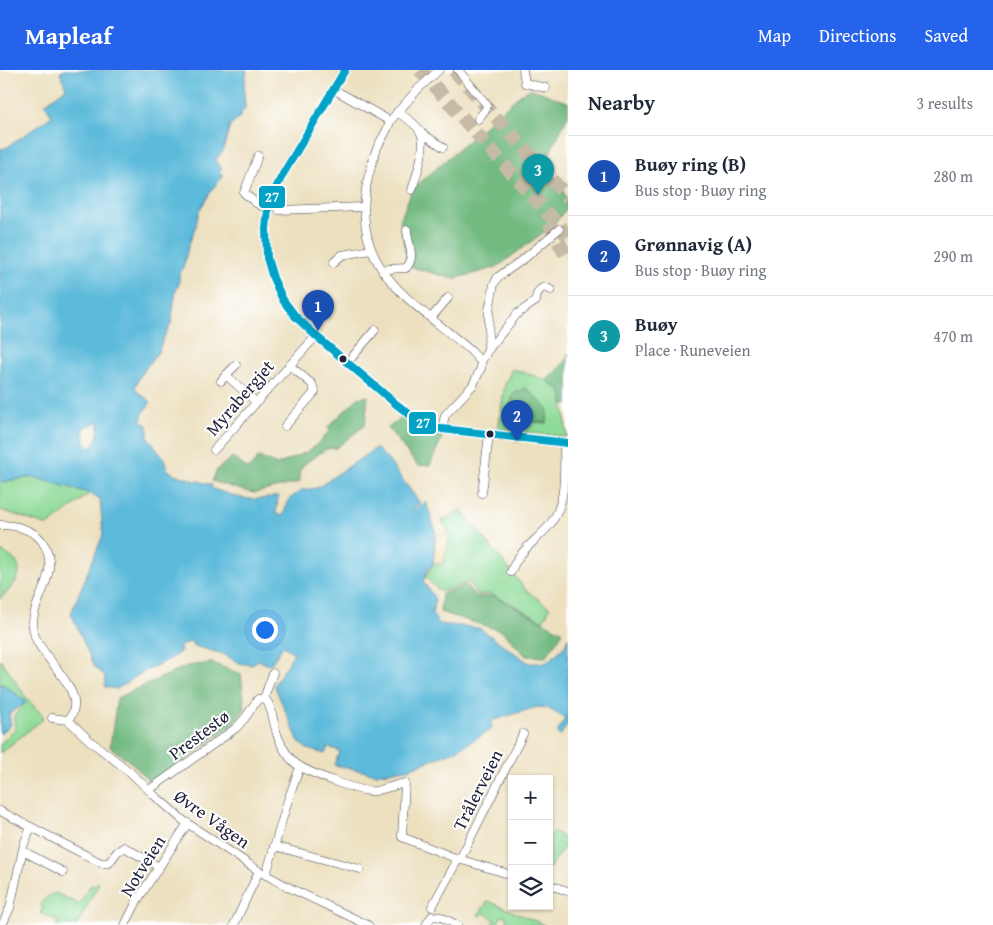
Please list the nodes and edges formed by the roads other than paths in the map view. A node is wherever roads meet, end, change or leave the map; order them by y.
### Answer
1 (345, 70) edge
2 (439, 70) edge
3 (458, 70) edge
4 (523, 70) edge
5 (341, 73) edge
6 (546, 88) dead end
7 (333, 89) junction
8 (397, 112) junction
9 (478, 119) dead end
10 (390, 121) junction
11 (420, 132) junction
12 (443, 147) dead end
13 (258, 156) dead end
14 (412, 190) dead end
15 (363, 206) junction
16 (268, 209) junction
17 (278, 210) dead end
18 (559, 229) dead end
19 (406, 230) dead end
20 (371, 250) junction
21 (334, 262) dead end
22 (383, 272) junction
23 (551, 290) dead end
24 (448, 298) dead end
25 (431, 318) junction
26 (375, 330) dead end
27 (316, 336) junction
28 (488, 350) junction
29 (348, 362) junction
30 (481, 362) junction
31 (236, 365) dead end
32 (289, 365) junction
33 (256, 402) junction
34 (285, 426) dead end
35 (442, 429) junction
36 (489, 434) junction
37 (566, 443) edge
38 (214, 450) dead end
39 (482, 493) dead end
40 (0, 525) edge
41 (511, 572) dead end
42 (273, 673) dead end
43 (264, 698) junction
44 (52, 718) dead end
45 (68, 720) junction
46 (523, 734) dead end
47 (300, 767) junction
48 (149, 790) junction
49 (0, 810) edge
50 (188, 823) junction
51 (31, 827) junction
52 (274, 846) junction
53 (23, 850) junction
54 (459, 859) junction
55 (158, 867) junction
56 (360, 869) dead end
57 (63, 872) dead end
58 (263, 873) junction
59 (508, 874) edge
60 (553, 886) edge
61 (568, 891) edge
62 (432, 907) dead end
63 (365, 924) edge
64 (2, 925) edge
65 (125, 925) edge
66 (234, 925) edge
67 (426, 925) edge
68 (457, 925) edge

1 - 5 street
2 - 8 street
3 - 9 street
4 - 6 street
5 - 7 street
7 - 10 street
7 - 16 street
8 - 10 street
8 - 11 street
10 - 15 street
11 - 12 street
11 - 14 street
13 - 16 street
15 - 17 street
15 - 20 street
16 - 27 street
18 - 28 street
19 - 22 street
20 - 21 street
20 - 22 street
22 - 25 street
23 - 28 street
24 - 25 street
25 - 30 street
26 - 29 street
27 - 29 street
27 - 32 street, Myrabergjet
28 - 30 street
29 - 35 street
30 - 35 street
31 - 33 street
32 - 33 street, Myrabergjet
32 - 34 street, Myrabergjet
33 - 38 street, Myrabergjet
35 - 36 street
36 - 37 street
36 - 39 street
37 - 41 street
40 - 45 street
42 - 43 street, Prestestø
43 - 47 street
43 - 48 street, Prestestø
44 - 45 street
45 - 48 street, Øvre Vågen
46 - 54 street, Trålerveien
47 - 52 street
47 - 54 street
48 - 50 street, Øvre Vågen
49 - 51 street
50 - 55 street, Notveien
50 - 58 street, Øvre Vågen
51 - 53 street
51 - 55 street
52 - 56 street
52 - 58 street
53 - 57 street
53 - 64 street
54 - 59 street
54 - 62 street, Trålerveien
55 - 65 street, Notveien
58 - 63 street, Øvre Vågen
58 - 66 street
60 - 61 street
67 - 68 street

